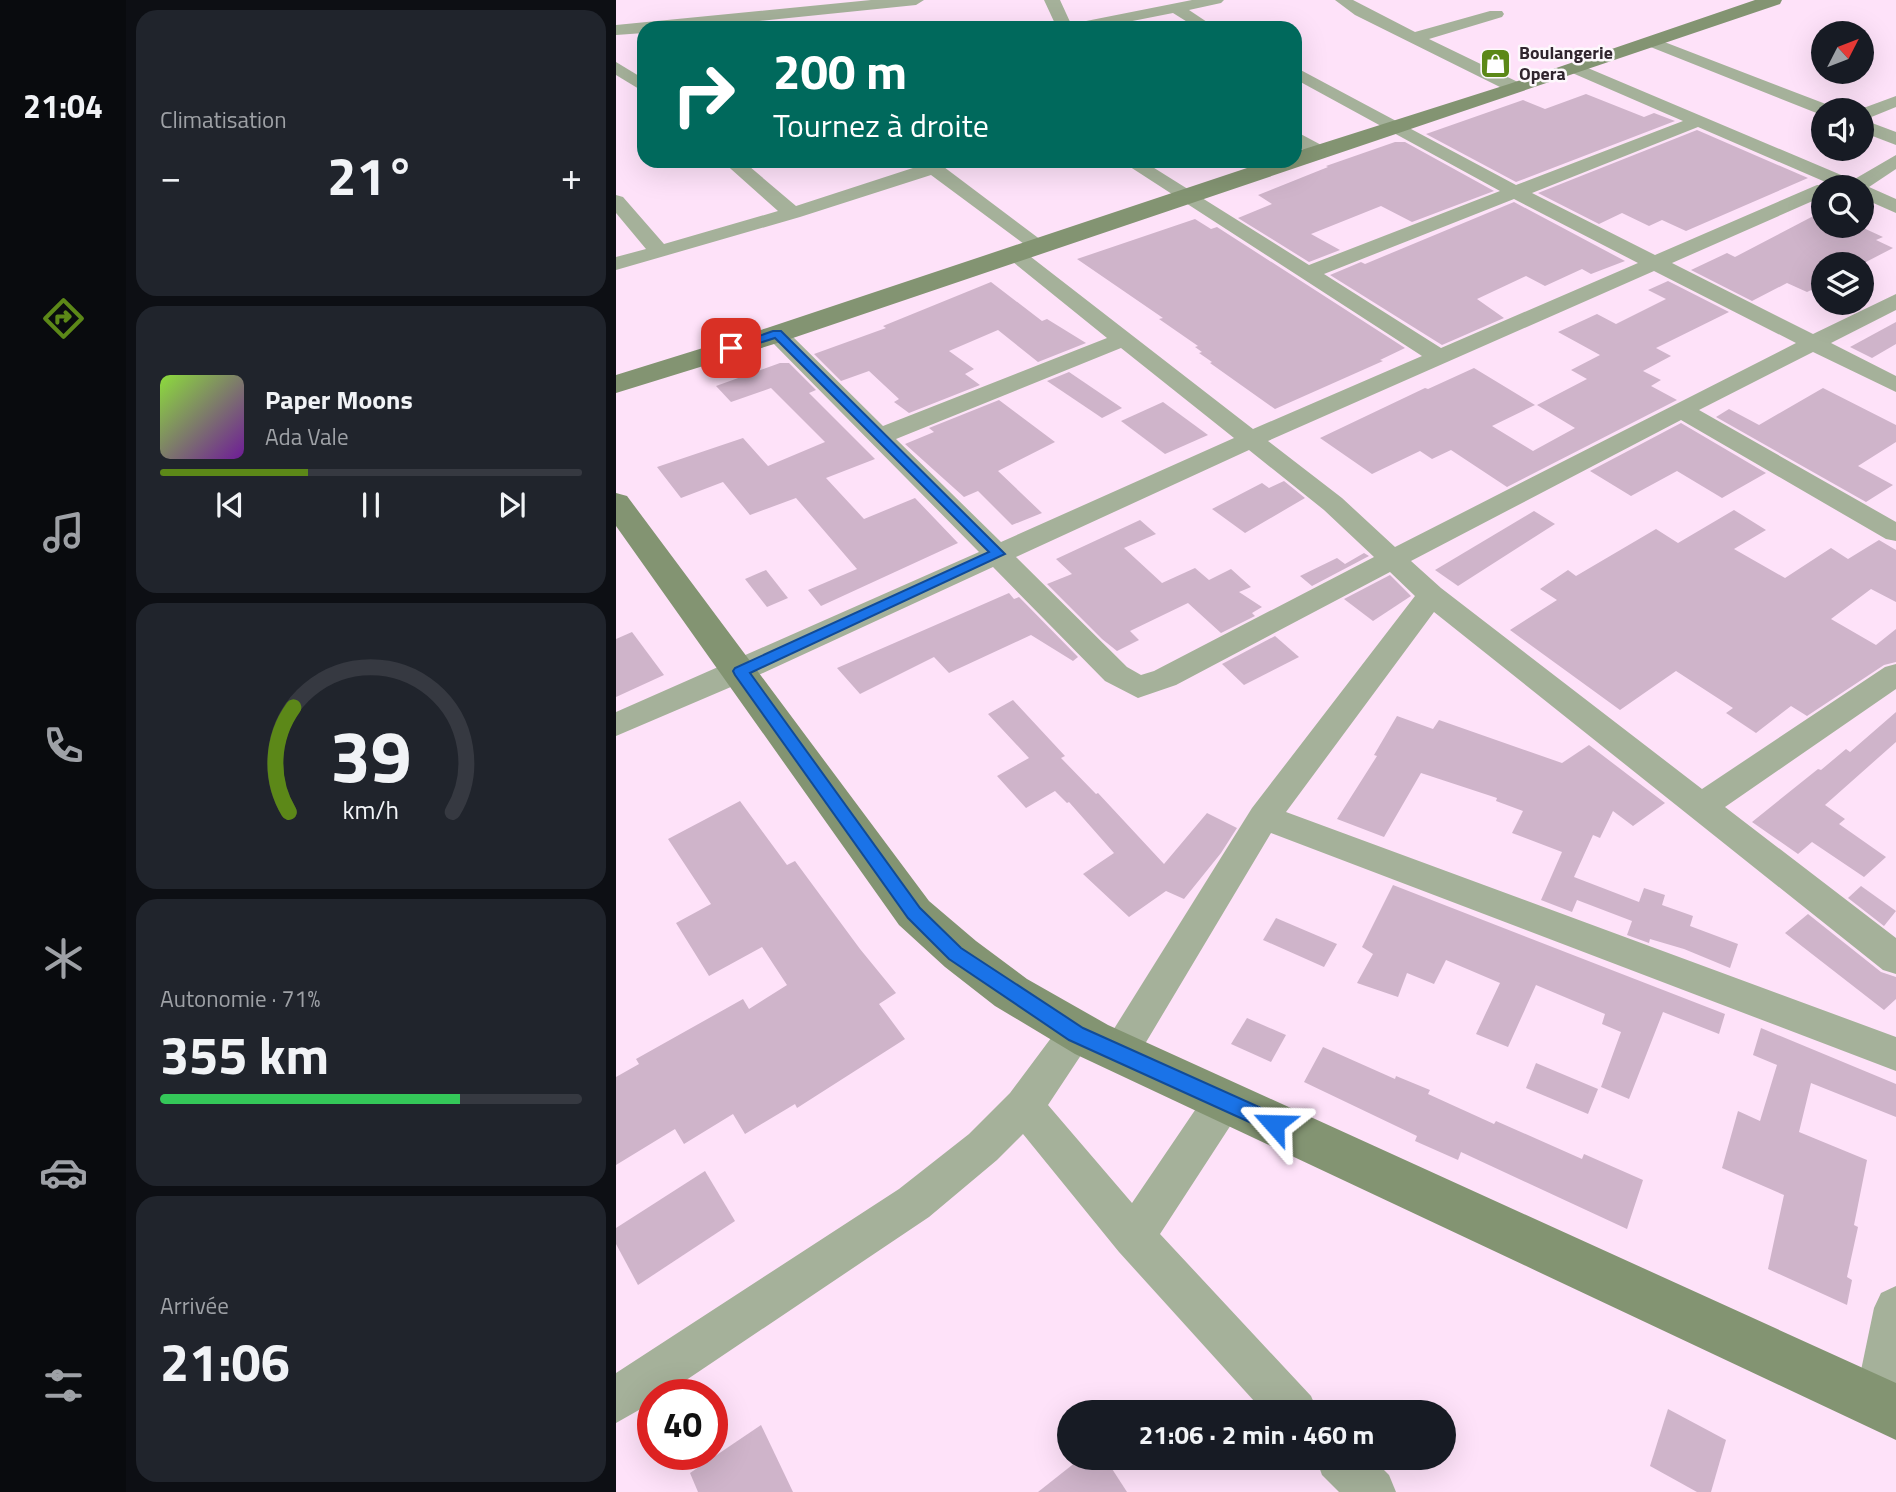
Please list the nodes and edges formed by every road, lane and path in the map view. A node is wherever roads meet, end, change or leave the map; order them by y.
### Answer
1 (916, 0) edge
2 (1052, 0) edge
3 (1216, 0) edge
4 (1343, 0) edge
5 (1773, 0) edge
6 (820, 5) edge
7 (1175, 8) junction
8 (1496, 14) dead end
9 (698, 21) edge
10 (1062, 21) edge
11 (1109, 21) edge
12 (1197, 21) edge
13 (637, 28) edge
14 (616, 30) edge
15 (1414, 38) junction
16 (1654, 43) junction
17 (616, 67) edge
18 (1576, 68) junction
19 (1302, 76) edge
20 (637, 83) edge
21 (1517, 88) junction
22 (637, 90) edge
23 (625, 94) dead end
24 (1896, 102) edge
25 (1811, 105) edge
26 (1874, 110) edge
27 (1698, 121) junction
28 (1394, 127) junction
29 (1874, 130) edge
30 (1896, 139) edge
31 (1302, 141) edge
32 (1318, 151) junction
33 (1302, 157) edge
34 (1896, 161) edge
35 (739, 168) edge
36 (921, 168) edge
37 (932, 168) edge
38 (1141, 168) edge
39 (1270, 168) edge
40 (1814, 175) edge
41 (1866, 175) edge
42 (1515, 192) junction
43 (1188, 197) junction
44 (1874, 197) edge
45 (1811, 199) edge
46 (616, 201) edge
47 (1896, 207) edge
48 (793, 214) junction
49 (1027, 250) junction
50 (660, 252) junction
51 (616, 264) edge
52 (1657, 264) junction
53 (1308, 273) junction
54 (1896, 301) edge
55 (777, 334) junction
56 (1122, 340) junction
57 (1814, 343) junction
58 (1441, 358) junction
59 (616, 384) edge
60 (1896, 385) edge
61 (1681, 410) junction
62 (878, 436) junction
63 (1252, 439) junction
64 (616, 503) edge
65 (1896, 533) edge
66 (998, 554) junction
67 (1394, 560) junction
68 (1431, 595) junction
69 (741, 671) junction
70 (1896, 674) edge
71 (616, 725) edge
72 (1702, 806) junction
73 (1264, 817) junction
74 (1896, 959) edge
75 (1098, 1043) junction
76 (1896, 1054) edge
77 (1224, 1101) junction
78 (1024, 1106) junction
79 (1133, 1237) junction
80 (1896, 1308) edge
81 (616, 1400) edge
82 (1284, 1400) edge
83 (1886, 1408) edge
84 (1351, 1470) edge
85 (1372, 1492) edge

1 - 6 street
2 - 10 street
3 - 7 street
4 - 15 street
5 - 16 street
6 - 9 street
7 - 11 street
7 - 12 street
8 - 15 street
13 - 14 street
15 - 21 street
16 - 18 street
16 - 25 street
17 - 20 street
18 - 21 street
18 - 27 street
19 - 28 street
21 - 28 street
22 - 23 street
24 - 26 street
27 - 40 street
27 - 42 street
28 - 32 street
28 - 42 street
29 - 30 street
31 - 32 street
32 - 33 street
34 - 41 street
35 - 48 street
36 - 48 street
37 - 49 street
38 - 43 street
39 - 43 street
42 - 52 street
42 - 53 street
43 - 49 street
43 - 53 street
44 - 47 street
45 - 52 street
46 - 50 street
48 - 50 street
49 - 55 street
49 - 56 street
50 - 51 street
52 - 57 street
52 - 58 street
53 - 58 street
54 - 57 street
55 - 59 street
55 - 62 street
56 - 62 street
56 - 63 street
57 - 60 street
57 - 61 street
58 - 63 street
61 - 65 street
61 - 67 street
62 - 66 street
63 - 66 street
63 - 67 street
64 - 69 street
66 - 67 street
66 - 69 street
67 - 68 street
68 - 72 street
68 - 73 street
69 - 71 street
69 - 75 street
70 - 72 street
72 - 74 street
73 - 75 street
73 - 76 street
75 - 77 street
75 - 78 street
77 - 79 street
77 - 83 street
78 - 79 street
78 - 81 street
79 - 82 street
80 - 83 street
84 - 85 street

